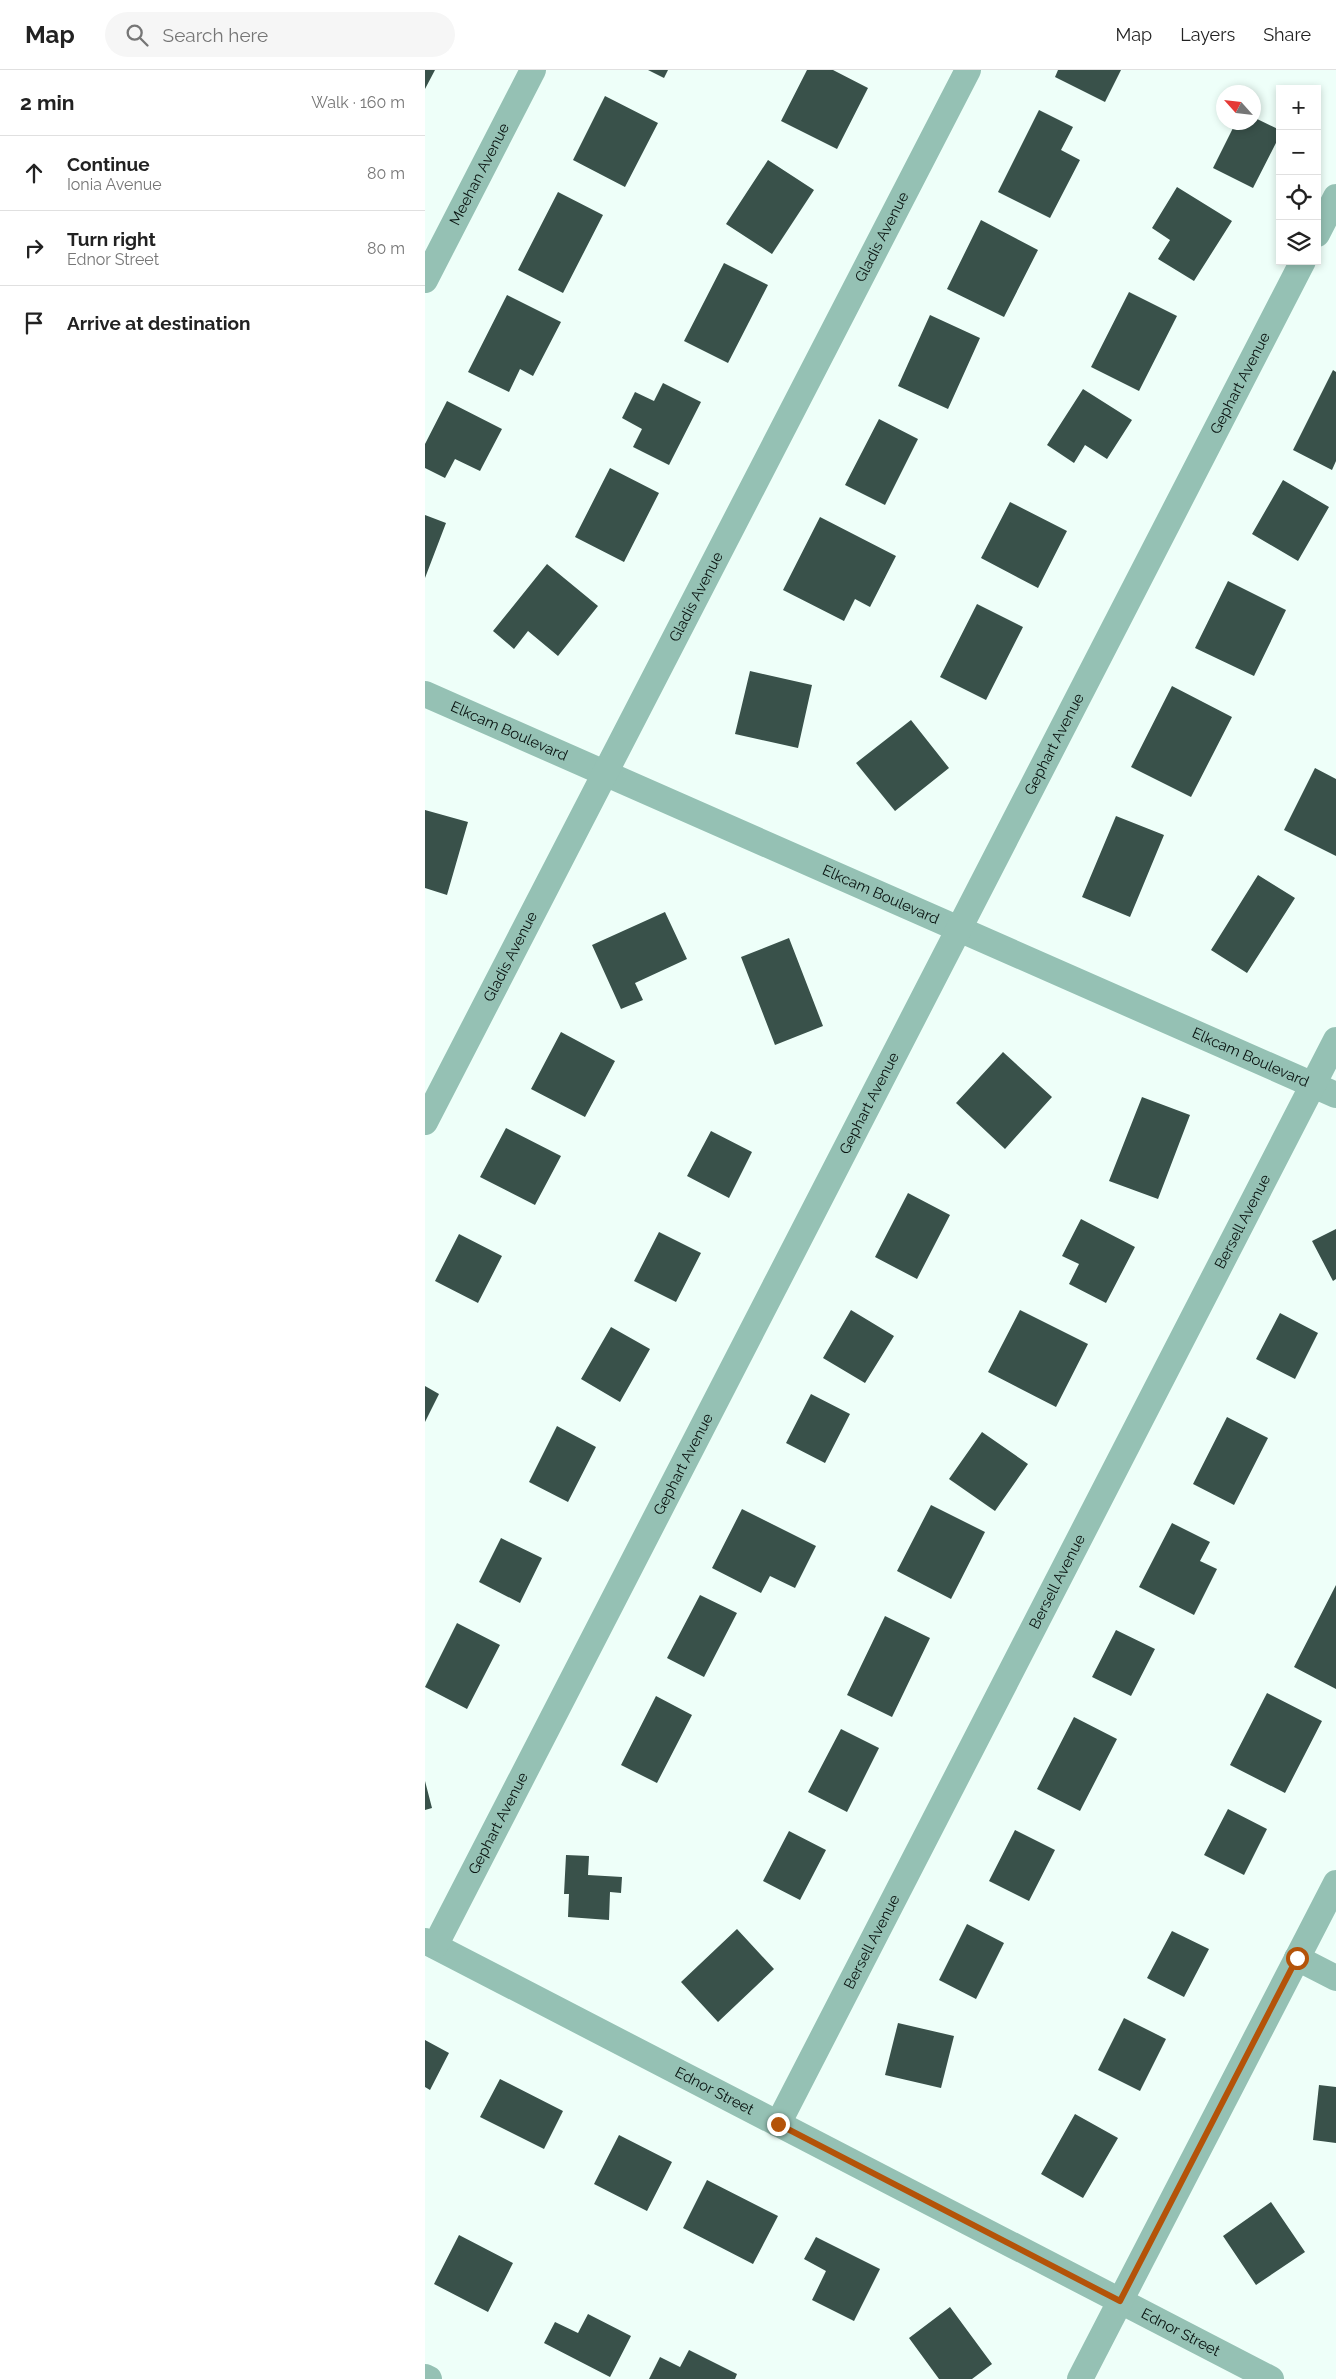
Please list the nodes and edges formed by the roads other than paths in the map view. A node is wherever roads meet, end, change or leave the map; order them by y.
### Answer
1 (533, 70) edge
2 (968, 70) edge
3 (1336, 197) edge
4 (1321, 226) edge
5 (1301, 265) edge
6 (425, 280) edge
7 (425, 694) edge
8 (605, 773) junction
9 (959, 929) junction
10 (1336, 1040) edge
11 (1324, 1090) edge
12 (425, 1122) edge
13 (1336, 1883) edge
14 (430, 1944) edge
15 (1297, 1958) junction
16 (1336, 1978) edge
17 (778, 2124) junction
18 (1120, 2301) junction
19 (425, 2377) edge
20 (429, 2379) edge
21 (1080, 2379) edge
22 (1271, 2379) edge

1 - 6 street, Meehan Avenue
2 - 8 street, Gladis Avenue
3 - 4 street
5 - 9 street, Gephart Avenue
7 - 8 street, Elkcam Boulevard
8 - 9 street, Elkcam Boulevard
8 - 12 street, Gladis Avenue
9 - 11 street, Elkcam Boulevard
9 - 14 street, Gephart Avenue
10 - 11 street, Bersell Avenue
11 - 17 street, Bersell Avenue
13 - 15 street
14 - 17 street, Ednor Street
15 - 16 street
15 - 18 street
17 - 18 street, Ednor Street
18 - 21 street
18 - 22 street, Ednor Street
19 - 20 street

